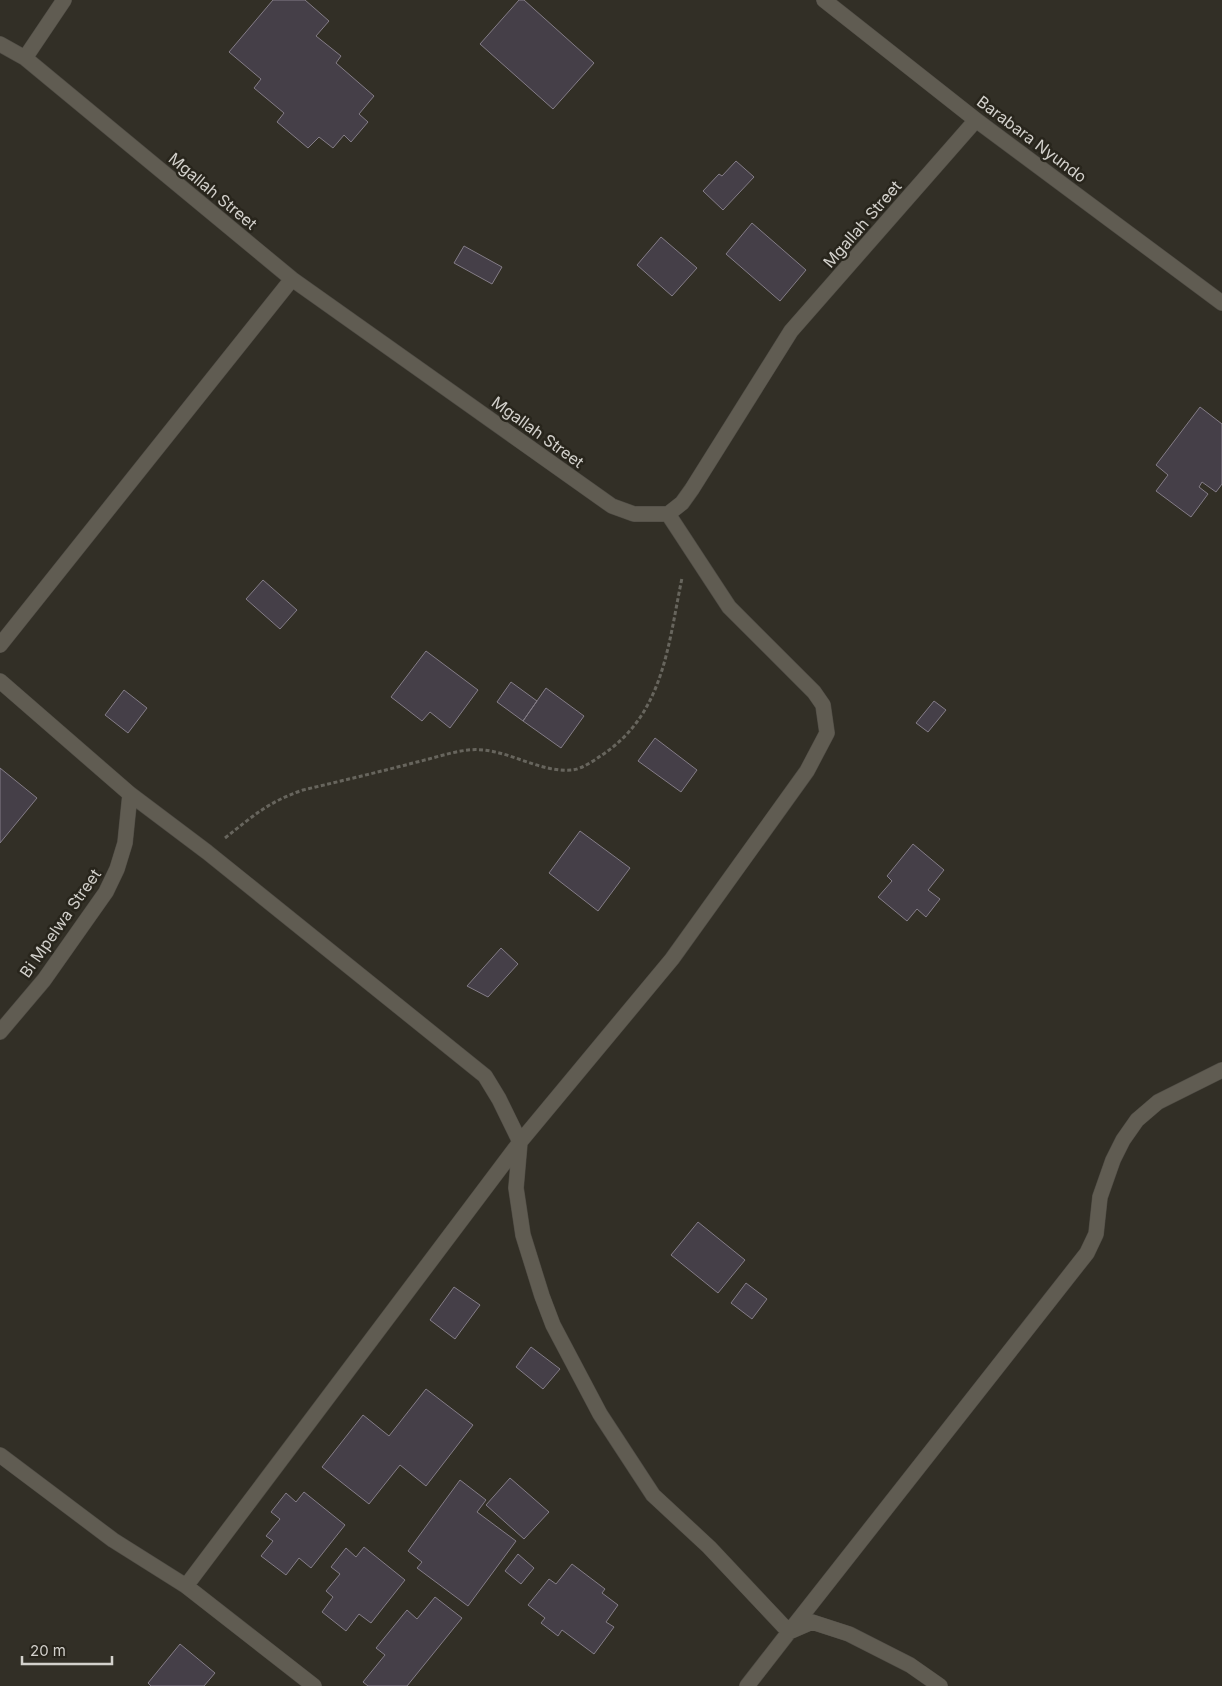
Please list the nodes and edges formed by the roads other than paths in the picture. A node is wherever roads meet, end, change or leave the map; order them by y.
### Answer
1 (64, 0) edge
2 (824, 0) edge
3 (0, 44) edge
4 (25, 58) junction
5 (976, 120) junction
6 (292, 279) junction
7 (1222, 304) edge
8 (668, 514) junction
9 (0, 645) edge
10 (0, 681) edge
11 (130, 794) junction
12 (0, 1032) edge
13 (1222, 1070) edge
14 (520, 1142) junction
15 (0, 1455) edge
16 (186, 1586) junction
17 (789, 1632) junction
18 (314, 1686) edge
19 (747, 1686) edge
20 (940, 1686) edge

1 - 4 street
2 - 5 street, Barabara Nyundo
3 - 4 street, Mgallah Street
4 - 6 street, Mgallah Street
5 - 7 street, Barabara Nyundo
5 - 8 street, Mgallah Street
6 - 8 street, Mgallah Street
6 - 9 street
8 - 14 street
10 - 11 street
11 - 12 street, Bi Mpelwa Street
11 - 14 street
13 - 17 street
14 - 16 street
14 - 17 street
15 - 16 street
16 - 18 street
17 - 19 street
17 - 20 street

